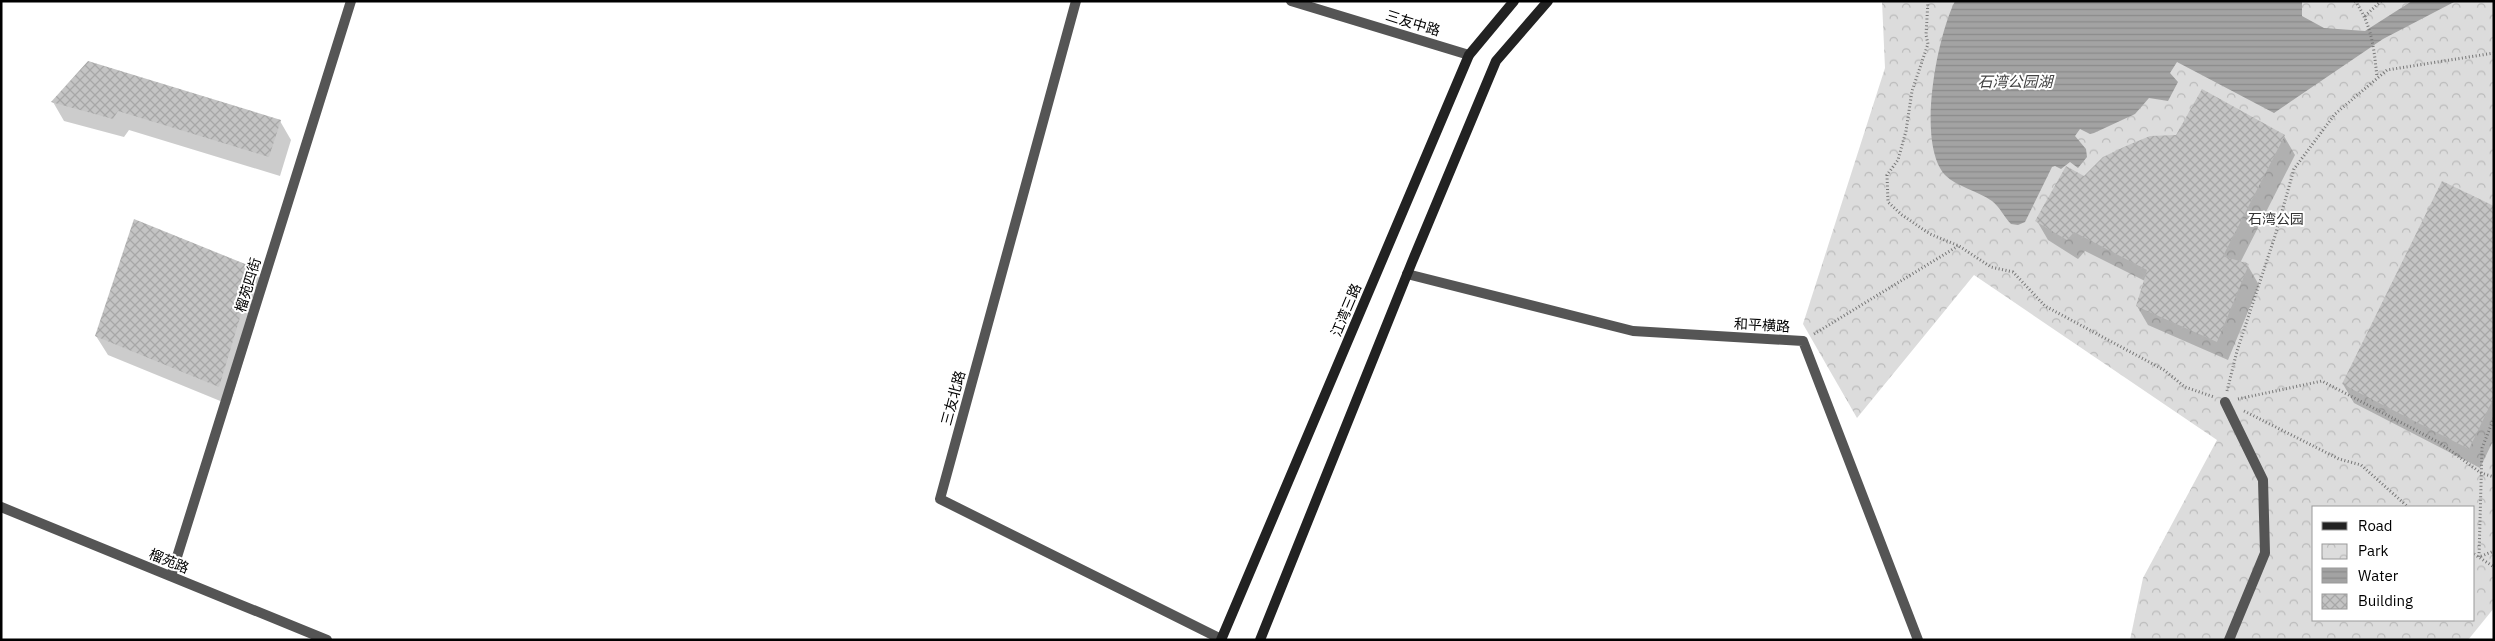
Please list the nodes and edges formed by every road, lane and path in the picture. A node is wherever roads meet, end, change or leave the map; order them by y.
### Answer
1 (351, 1) edge
2 (1076, 1) edge
3 (1291, 1) edge
4 (1514, 1) edge
5 (1548, 1) edge
6 (1928, 1) edge
7 (2355, 1) edge
8 (2381, 1) edge
9 (2365, 16) junction
10 (2494, 53) edge
11 (1469, 55) junction
12 (2377, 78) junction
13 (1959, 246) junction
14 (1407, 274) junction
15 (1803, 341) junction
16 (2225, 402) junction
17 (2494, 418) edge
18 (2481, 473) junction
19 (2494, 477) edge
20 (2407, 506) edge
21 (1, 507) edge
22 (2494, 551) edge
23 (2475, 555) edge
24 (2479, 557) junction
25 (2494, 567) edge
26 (171, 576) junction
27 (327, 640) edge
28 (1221, 640) edge
29 (1260, 640) edge
30 (1918, 640) edge
31 (2229, 640) edge

1 - 26 street, 榴苑四街
2 - 28 street, 三友北路
3 - 11 street, 三友中路
4 - 11 main road, 江湾三路
5 - 14 main road
6 - 13 path
7 - 9 path
8 - 9 path
9 - 12 path
10 - 12 path
11 - 28 main road, 江湾三路
12 - 16 path
13 - 15 path
13 - 16 path
14 - 15 street, 和平横路
14 - 29 main road
15 - 30 street, 和平横路
16 - 18 path
16 - 20 path
16 - 31 street
17 - 18 path
18 - 19 path
18 - 24 path
21 - 26 street, 榴苑路
22 - 24 path
23 - 24 path
24 - 25 path
26 - 27 street, 榴苑路

